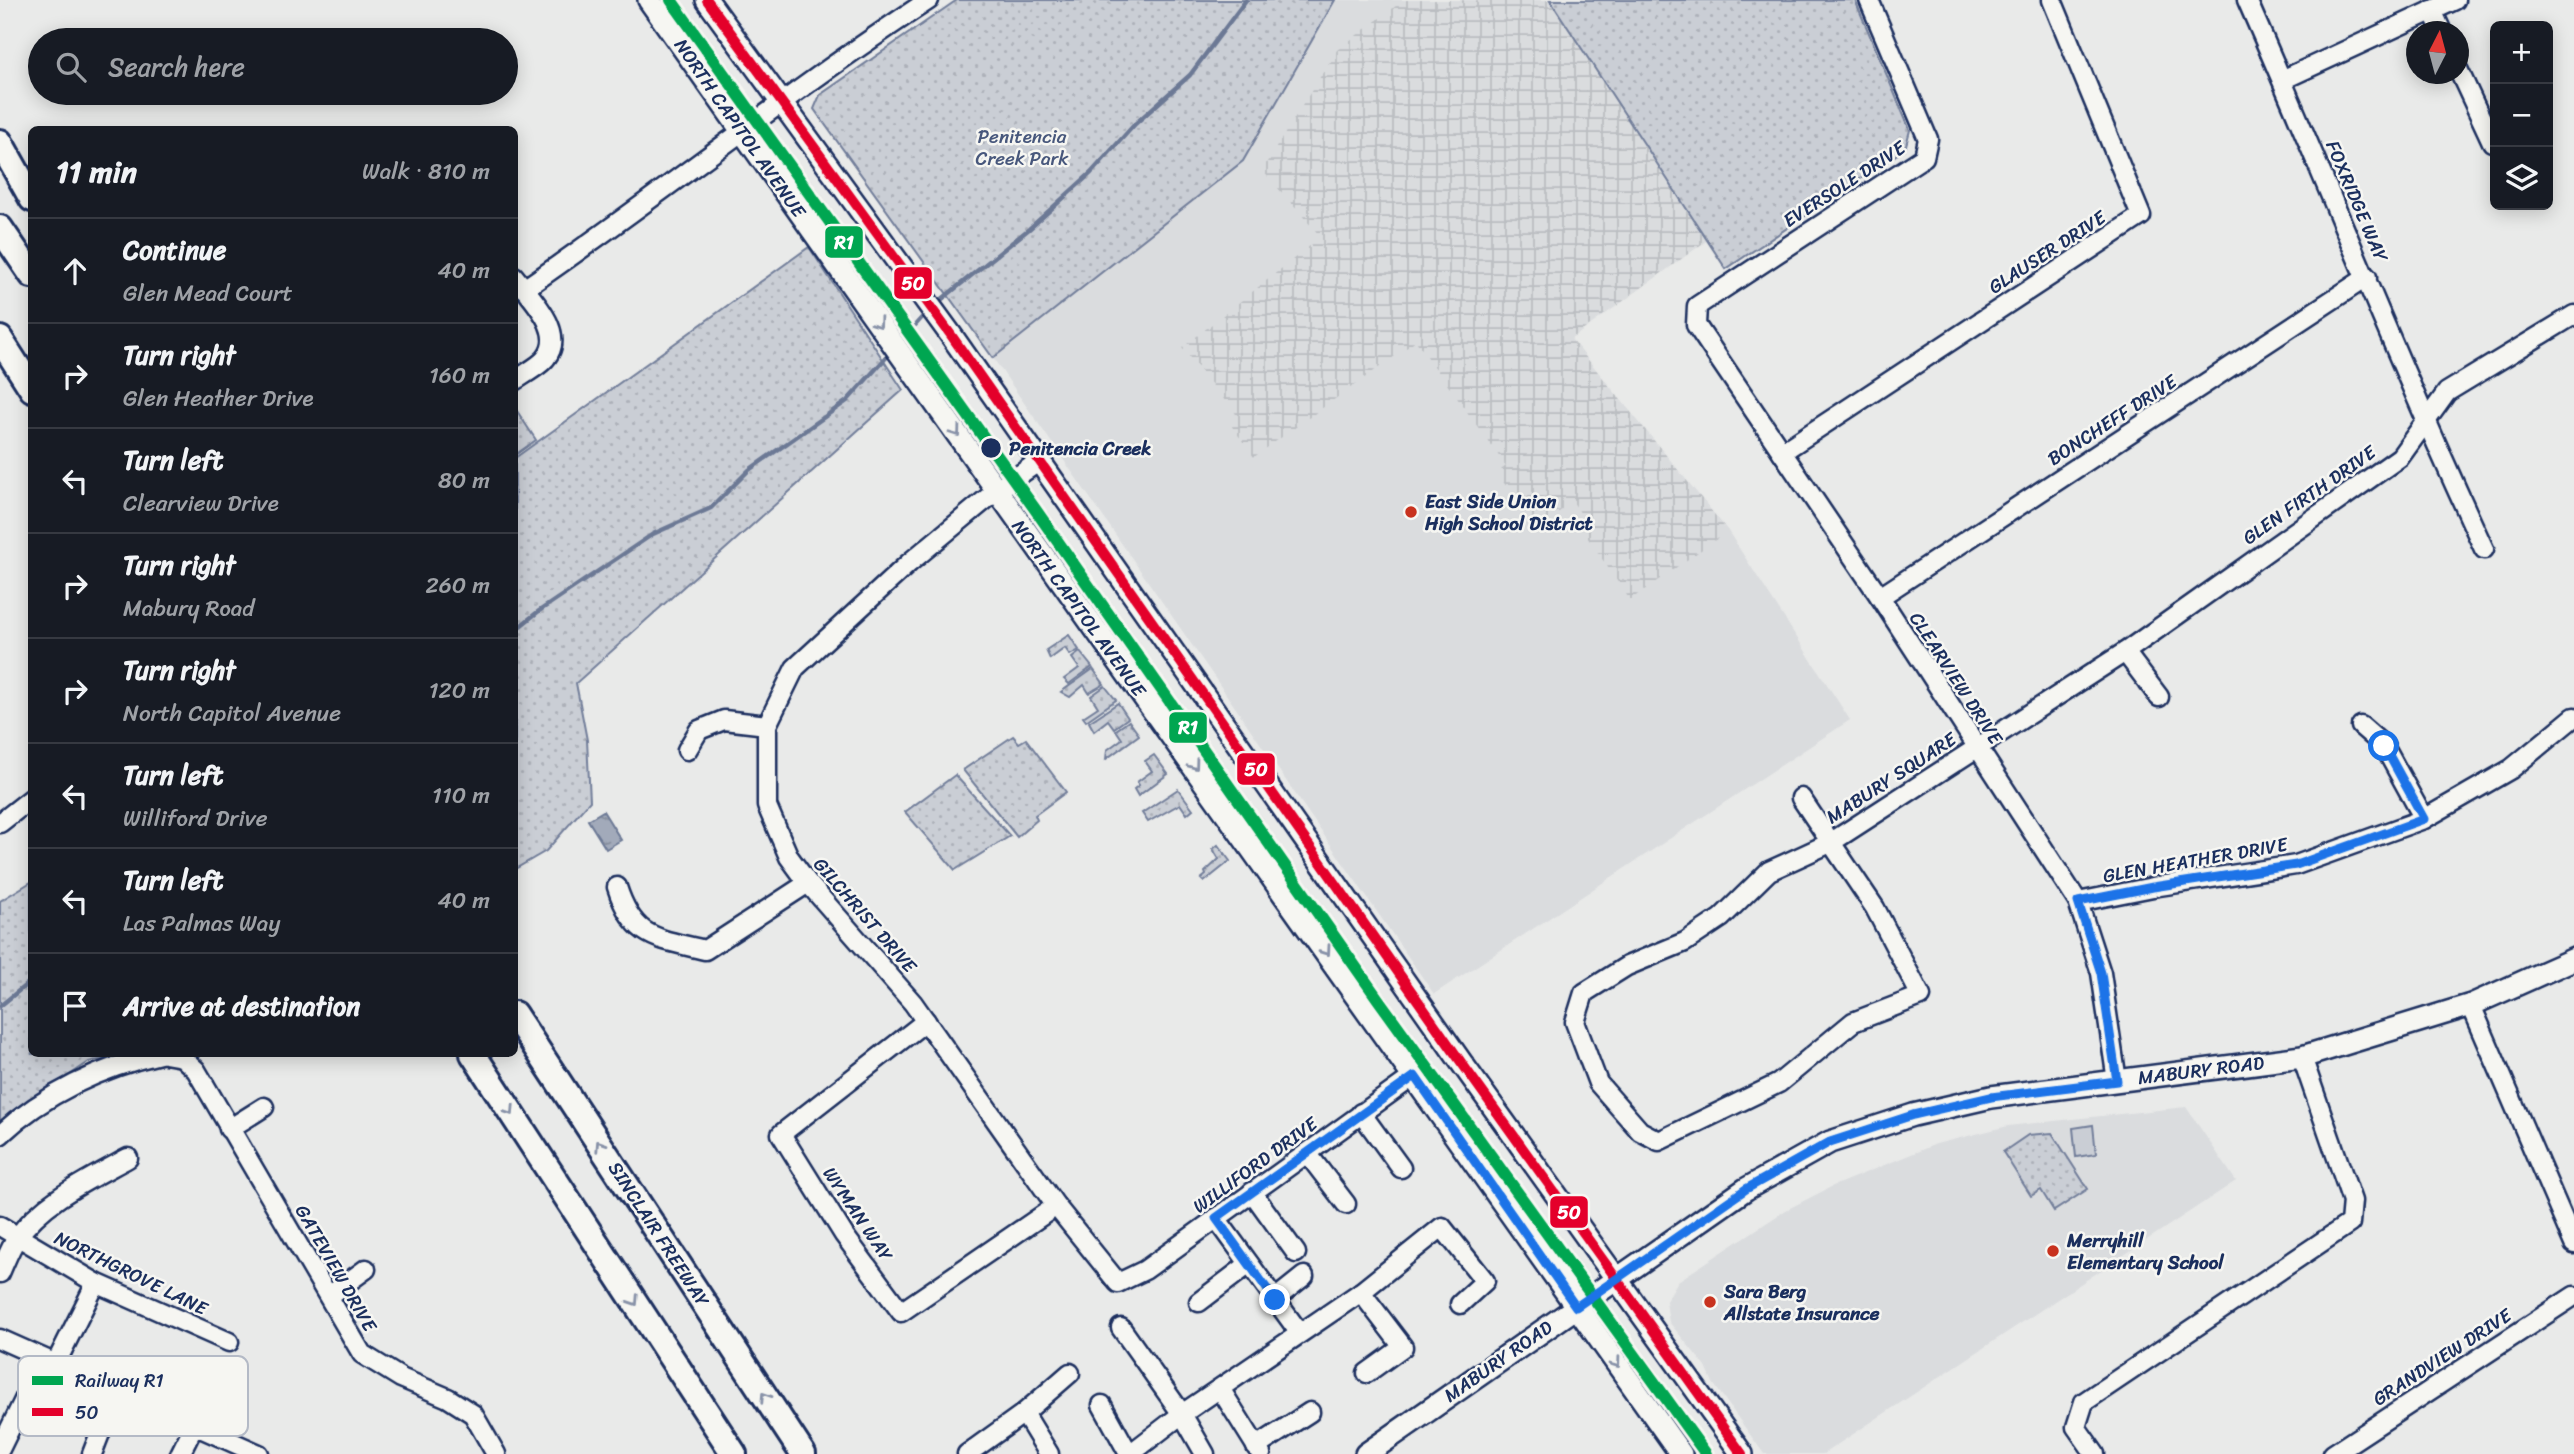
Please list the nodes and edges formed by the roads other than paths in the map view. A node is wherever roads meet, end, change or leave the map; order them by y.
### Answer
1 (649, 0) edge
2 (707, 0) edge
3 (929, 0) edge
4 (1868, 0) edge
5 (2052, 0) edge
6 (2246, 0) edge
7 (2455, 0) edge
8 (2432, 10) junction
9 (2437, 21) edge
10 (2282, 80) junction
11 (2466, 84) edge
12 (781, 102) junction
13 (743, 132) junction
14 (2490, 140) edge
15 (0, 142) edge
16 (0, 156) edge
17 (28, 192) edge
18 (28, 194) edge
19 (0, 228) edge
20 (28, 269) edge
21 (2367, 277) junction
22 (519, 283) edge
23 (2571, 324) edge
24 (1696, 325) joint
25 (0, 339) edge
26 (0, 373) edge
27 (518, 378) edge
28 (28, 384) edge
29 (28, 386) edge
30 (2425, 421) junction
31 (1782, 452) junction
32 (1038, 462) junction
33 (996, 491) junction
34 (2484, 549) dead end
35 (1880, 597) junction
36 (2125, 652) junction
37 (2159, 697) dead end
38 (2574, 718) edge
39 (766, 725) junction
40 (2361, 726) dead end
41 (1975, 748) junction
42 (687, 750) dead end
43 (1801, 798) dead end
44 (28, 801) edge
45 (2424, 819) junction
46 (0, 823) edge
47 (1830, 843) junction
48 (808, 883) junction
49 (617, 887) dead end
50 (2078, 902) junction
51 (2574, 959) edge
52 (2471, 1006) junction
53 (518, 1020) edge
54 (926, 1021) junction
55 (155, 1057) edge
56 (173, 1057) edge
57 (474, 1057) edge
58 (2302, 1057) junction
59 (1415, 1076) junction
60 (2117, 1081) junction
61 (264, 1107) dead end
62 (1361, 1113) junction
63 (229, 1129) junction
64 (0, 1135) edge
65 (1307, 1153) junction
66 (128, 1158) dead end
67 (1401, 1168) dead end
68 (1252, 1192) junction
69 (1346, 1204) dead end
70 (1056, 1206) junction
71 (1216, 1218) junction
72 (0, 1226) edge
73 (16, 1239) junction
74 (2574, 1244) edge
75 (1296, 1253) dead end
76 (1249, 1264) junction
77 (366, 1269) dead end
78 (0, 1273) edge
79 (1304, 1276) dead end
80 (1617, 1280) junction
81 (96, 1283) junction
82 (1118, 1283) joint
83 (1361, 1292) junction
84 (329, 1296) junction
85 (2574, 1296) edge
86 (1275, 1300) junction
87 (1199, 1302) dead end
88 (1460, 1304) dead end
89 (1576, 1307) junction
90 (1121, 1328) dead end
91 (1299, 1332) junction
92 (0, 1339) edge
93 (229, 1342) dead end
94 (40, 1356) edge
95 (60, 1356) edge
96 (1070, 1373) dead end
97 (1367, 1373) dead end
98 (1221, 1390) junction
99 (1102, 1405) dead end
100 (18, 1411) edge
101 (1310, 1412) dead end
102 (1024, 1413) junction
103 (1182, 1414) junction
104 (99, 1436) edge
105 (189, 1436) edge
106 (217, 1436) edge
107 (2, 1442) edge
108 (487, 1450) edge
109 (1259, 1450) edge
110 (92, 1454) edge
111 (180, 1454) edge
112 (259, 1454) edge
113 (734, 1454) edge
114 (803, 1454) edge
115 (967, 1454) edge
116 (1049, 1454) edge
117 (1130, 1454) edge
118 (1205, 1454) edge
119 (1366, 1454) edge
120 (1681, 1454) edge
121 (1742, 1454) edge
122 (2095, 1454) edge
123 (2333, 1454) edge

1 - 13 main road, NORTH CAPITOL AVENUE
2 - 12 main road
3 - 12 street
4 - 24 street, EVERSOLE DRIVE
5 - 31 street, GLAUSER DRIVE
6 - 10 street, FOXRIDGE WAY
7 - 8 street
8 - 9 street
8 - 10 street
10 - 21 street, FOXRIDGE WAY
11 - 14 street
12 - 13 street
12 - 32 main road
13 - 22 street
13 -> 33 main road, NORTH CAPITOL AVENUE
15 - 17 highway
16 - 18 highway
19 - 20 highway
21 - 30 street, FOXRIDGE WAY
21 - 35 street, BONCHEFF DRIVE
22 - 27 street
23 - 30 street, GLEN FIRTH DRIVE
24 - 31 street, CLEARVIEW DRIVE
25 - 28 highway
26 - 29 highway
30 - 34 street, FOXRIDGE WAY
30 - 36 street, GLEN FIRTH DRIVE
31 - 35 street, CLEARVIEW DRIVE
32 - 33 street, GILCHRIST DRIVE
32 - 80 main road
33 - 39 street, GILCHRIST DRIVE
33 -> 59 main road, NORTH CAPITOL AVENUE
35 - 41 street, CLEARVIEW DRIVE
36 - 37 street
36 - 41 street, GLEN FIRTH DRIVE
38 - 45 street, GLEN HEATHER DRIVE
39 - 42 street
39 - 48 street, GILCHRIST DRIVE
40 - 45 street
41 - 47 street, MABURY SQUARE
41 - 50 street, CLEARVIEW DRIVE
43 - 47 street, MABURY SQUARE
44 - 46 street
45 - 50 street, GLEN HEATHER DRIVE
47 - 47 street, MABURY SQUARE
48 - 49 street
48 - 54 street, GILCHRIST DRIVE
50 - 60 street, CLEARVIEW DRIVE
51 - 52 main road, MABURY ROAD
52 - 58 main road, MABURY ROAD
52 - 74 street
114 -> 53 highway, SINCLAIR FREEWAY
54 - 70 street, GILCHRIST DRIVE
54 - 70 street, WYMAN WAY
55 - 64 street
56 - 63 street, GATEVIEW DRIVE
57 -> 113 highway
58 - 60 main road, MABURY ROAD
58 - 122 street
59 - 62 street, WILLIFORD DRIVE
59 - 89 main road, NORTH CAPITOL AVENUE
60 - 80 main road, MABURY ROAD
61 - 63 street
62 - 65 street, WILLIFORD DRIVE
62 - 67 street
63 - 84 street, GATEVIEW DRIVE
65 - 68 street, WILLIFORD DRIVE
65 - 69 street
66 - 73 street
68 - 71 street, WILLIFORD DRIVE
68 - 75 street
70 - 82 street, GILCHRIST DRIVE
71 - 76 street
71 - 82 street, WILLIFORD DRIVE
72 - 73 street, NORTHGROVE LANE
73 - 78 street
73 - 81 street, NORTHGROVE LANE
76 - 86 street
76 - 87 street
77 - 84 street
79 - 86 street
80 - 89 main road, MABURY ROAD
80 - 121 main road
81 - 93 street, NORTHGROVE LANE
81 - 95 street
83 - 88 street
83 - 91 street
83 - 97 street
84 - 108 street, GATEVIEW DRIVE
85 - 123 street, GRANDVIEW DRIVE
86 - 91 street
89 - 119 main road, MABURY ROAD
89 -> 120 main road, NORTH CAPITOL AVENUE
90 - 103 street
91 - 98 street
92 - 94 street
96 - 102 street
98 - 103 street
98 - 109 street
99 - 117 street
100 - 107 street
101 - 109 street
102 - 115 street
102 - 116 street
103 - 117 street
103 - 118 street
104 - 110 street
105 - 111 street
106 - 112 street

